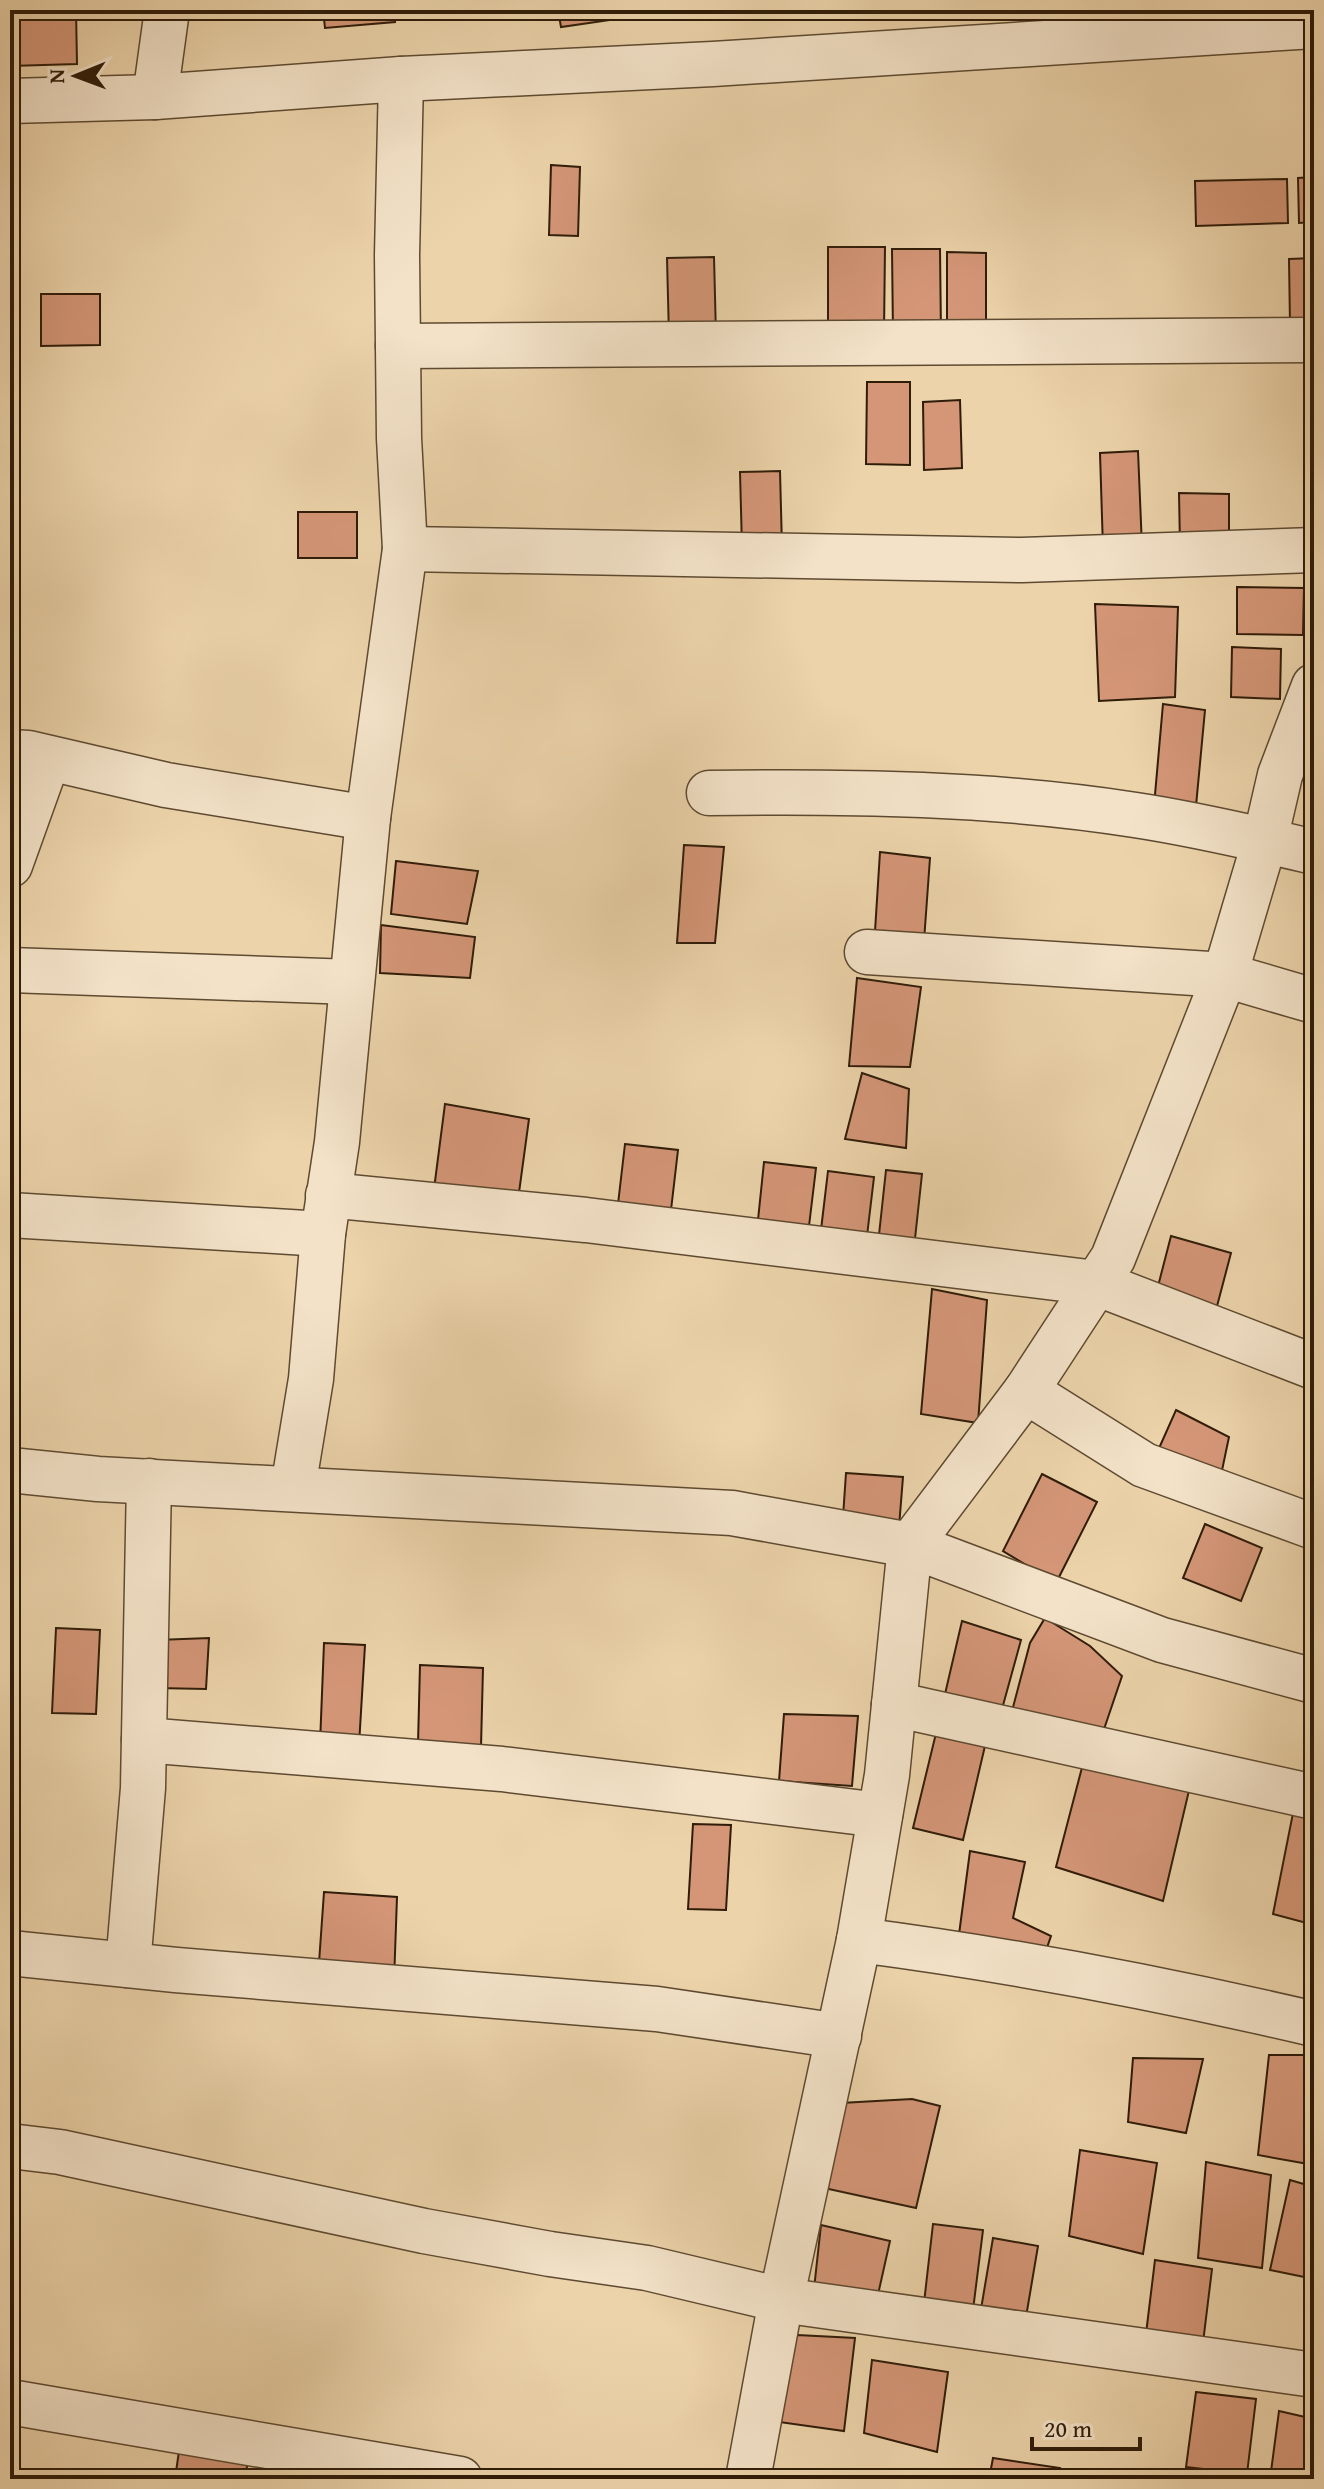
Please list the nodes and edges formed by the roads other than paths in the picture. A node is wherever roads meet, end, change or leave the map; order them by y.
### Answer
1 (167, 10) edge
2 (1072, 25) edge
3 (1314, 26) edge
4 (401, 79) junction
5 (155, 97) junction
6 (10, 101) edge
7 (1314, 340) edge
8 (398, 346) junction
9 (405, 549) junction
10 (1314, 550) edge
11 (1314, 686) edge
12 (29, 755) edge
13 (709, 793) dead end
14 (368, 818) junction
15 (1265, 840) junction
16 (1314, 852) edge
17 (10, 865) edge
18 (867, 952) dead end
19 (10, 970) edge
20 (1225, 975) junction
21 (352, 982) junction
22 (1314, 1001) edge
23 (325, 1214) junction
24 (10, 1215) edge
25 (1096, 1283) junction
26 (1314, 1367) edge
27 (1026, 1391) junction
28 (10, 1470) edge
29 (149, 1481) junction
30 (293, 1488) junction
31 (1314, 1527) edge
32 (910, 1545) junction
33 (1314, 1681) edge
34 (894, 1704) junction
35 (144, 1740) junction
36 (1314, 1797) edge
37 (880, 1815) junction
38 (859, 1940) junction
39 (10, 1953) edge
40 (128, 1965) junction
41 (1314, 2024) edge
42 (839, 2036) junction
43 (10, 2146) edge
44 (781, 2300) junction
45 (1314, 2375) edge
46 (10, 2402) edge
47 (460, 2479) edge
48 (748, 2479) edge

1 - 5 street
2 - 3 street
2 - 4 street
4 - 5 street
4 - 8 street
5 - 6 street
7 - 8 street
8 - 9 street
9 - 10 street
9 - 14 street
11 - 15 street
12 - 14 street
12 - 17 street
13 - 15 street
14 - 21 street
15 - 16 street
15 - 20 street
18 - 20 street
19 - 21 street
20 - 22 street
20 - 25 street
21 - 23 street
23 - 24 street
23 - 25 street
23 - 30 street
25 - 26 street
25 - 27 street
27 - 31 street
27 - 32 street
28 - 29 street
29 - 30 street
29 - 35 street
30 - 32 street
32 - 33 street
32 - 34 street
34 - 36 street
34 - 37 street
35 - 37 street
35 - 40 street
37 - 38 street
38 - 41 street
38 - 42 street
39 - 40 street
40 - 42 street
42 - 44 street
43 - 44 street
44 - 45 street
44 - 48 street
46 - 47 street

